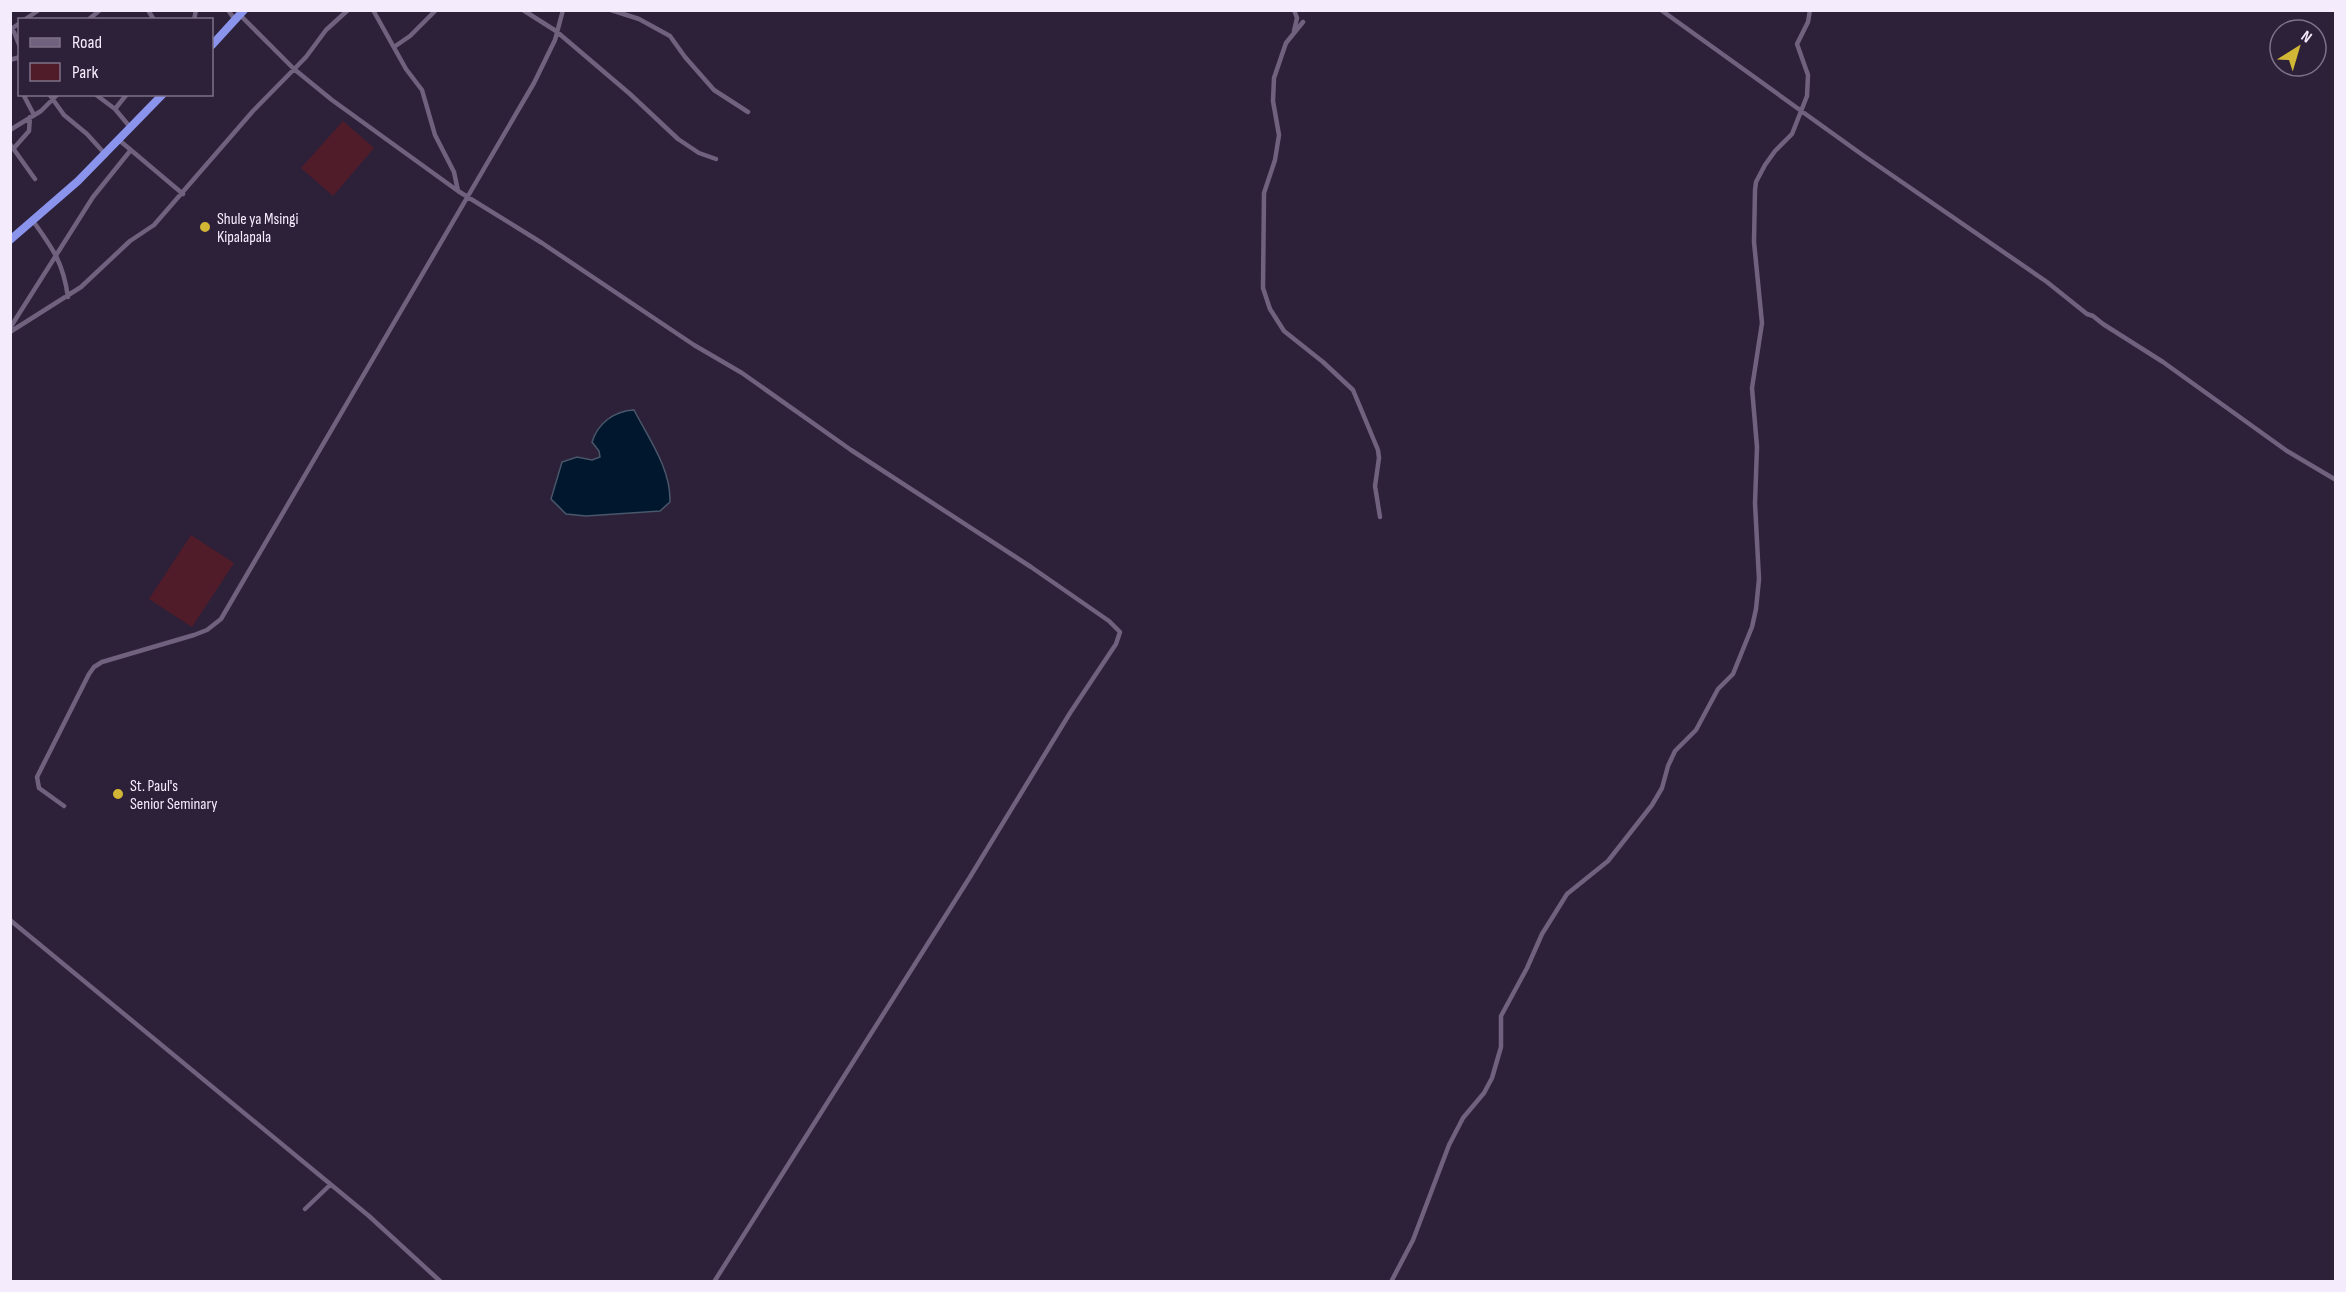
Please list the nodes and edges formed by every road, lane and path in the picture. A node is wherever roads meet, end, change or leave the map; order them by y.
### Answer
1 (228, 10) edge
2 (348, 10) edge
3 (373, 10) edge
4 (436, 10) edge
5 (524, 10) edge
6 (562, 10) edge
7 (611, 10) edge
8 (1294, 10) edge
9 (1661, 10) edge
10 (1810, 10) edge
11 (240, 15) edge
12 (1303, 22) dead end
13 (11, 29) edge
14 (556, 31) junction
15 (1293, 33) junction
16 (18, 44) edge
17 (213, 44) edge
18 (394, 48) junction
19 (294, 69) junction
20 (24, 96) edge
21 (98, 96) edge
22 (125, 96) edge
23 (158, 96) edge
24 (51, 97) edge
25 (115, 109) junction
26 (1800, 111) junction
27 (748, 112) dead end
28 (32, 116) junction
29 (130, 127) junction
30 (10, 130) edge
31 (118, 140) junction
32 (12, 146) edge
33 (130, 151) junction
34 (106, 155) junction
35 (717, 159) dead end
36 (35, 179) dead end
37 (458, 191) junction
38 (183, 194) junction
39 (467, 196) junction
40 (33, 221) junction
41 (10, 240) edge
42 (57, 253) junction
43 (68, 297) junction
44 (10, 330) edge
45 (2336, 480) edge
46 (1380, 517) dead end
47 (64, 806) dead end
48 (10, 920) edge
49 (330, 1185) junction
50 (305, 1209) dead end
51 (441, 1281) edge
52 (714, 1281) edge
53 (1391, 1281) edge

1 - 11 street
2 - 19 street
3 - 18 street
4 - 18 street
5 - 14 street
6 - 14 street
7 - 27 street
8 - 15 street
9 - 26 street
10 - 26 street
11 - 17 highway
11 - 19 street
12 - 15 street
13 - 16 street
14 - 35 street
14 - 39 street
15 - 46 street
18 - 37 street
19 - 37 street
19 - 38 street
20 - 28 street
21 - 25 street
22 - 25 street
23 - 29 highway
24 - 28 street
24 - 34 street
25 - 29 street
26 - 45 street
26 - 53 street
28 - 30 street
28 - 32 street
29 - 31 highway
31 - 33 street
31 - 34 highway
32 - 36 street
33 - 38 street
33 - 42 street
34 - 40 highway
37 - 39 street
38 - 43 street
39 - 47 street
39 - 52 street
40 - 41 highway
40 - 42 street
42 - 43 street
42 - 44 street
43 - 44 street
48 - 49 street
49 - 50 street
49 - 51 street

